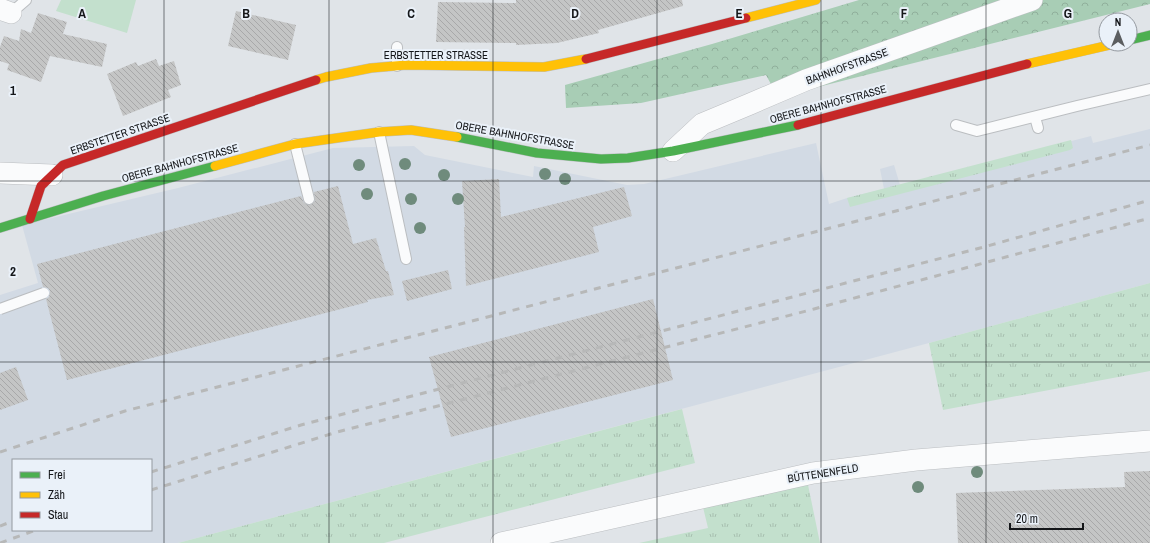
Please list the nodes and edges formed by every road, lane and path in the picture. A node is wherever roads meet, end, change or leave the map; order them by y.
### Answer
1 (816, 0) edge
2 (1032, 0) edge
3 (1150, 35) edge
4 (1138, 38) edge
5 (397, 47) dead end
6 (1098, 48) edge
7 (397, 66) junction
8 (1150, 89) edge
9 (1035, 117) junction
10 (956, 125) dead end
11 (1038, 128) dead end
12 (379, 132) junction
13 (295, 144) junction
14 (672, 151) junction
15 (0, 173) edge
16 (52, 175) junction
17 (309, 199) dead end
18 (30, 219) junction
19 (0, 228) edge
20 (406, 259) dead end
21 (44, 293) dead end
22 (0, 310) edge
23 (1150, 441) edge
24 (501, 543) edge

1 - 7 street, ERBSTETTER STRASSE
2 - 14 street, BAHNHOFSTRASSE
3 - 4 street
5 - 7 lane
6 - 14 street, OBERE BAHNHOFSTRASSE
7 - 16 street, ERBSTETTER STRASSE
8 - 9 lane
9 - 10 lane
9 - 11 lane
12 - 13 street, OBERE BAHNHOFSTRASSE
12 - 14 street, OBERE BAHNHOFSTRASSE
12 - 20 lane
13 - 17 lane
13 - 18 street, OBERE BAHNHOFSTRASSE
15 - 16 street
16 - 18 street, ERBSTETTER STRASSE
18 - 19 street
21 - 22 lane, bridge
23 - 24 street, BÜTTENENFELD

